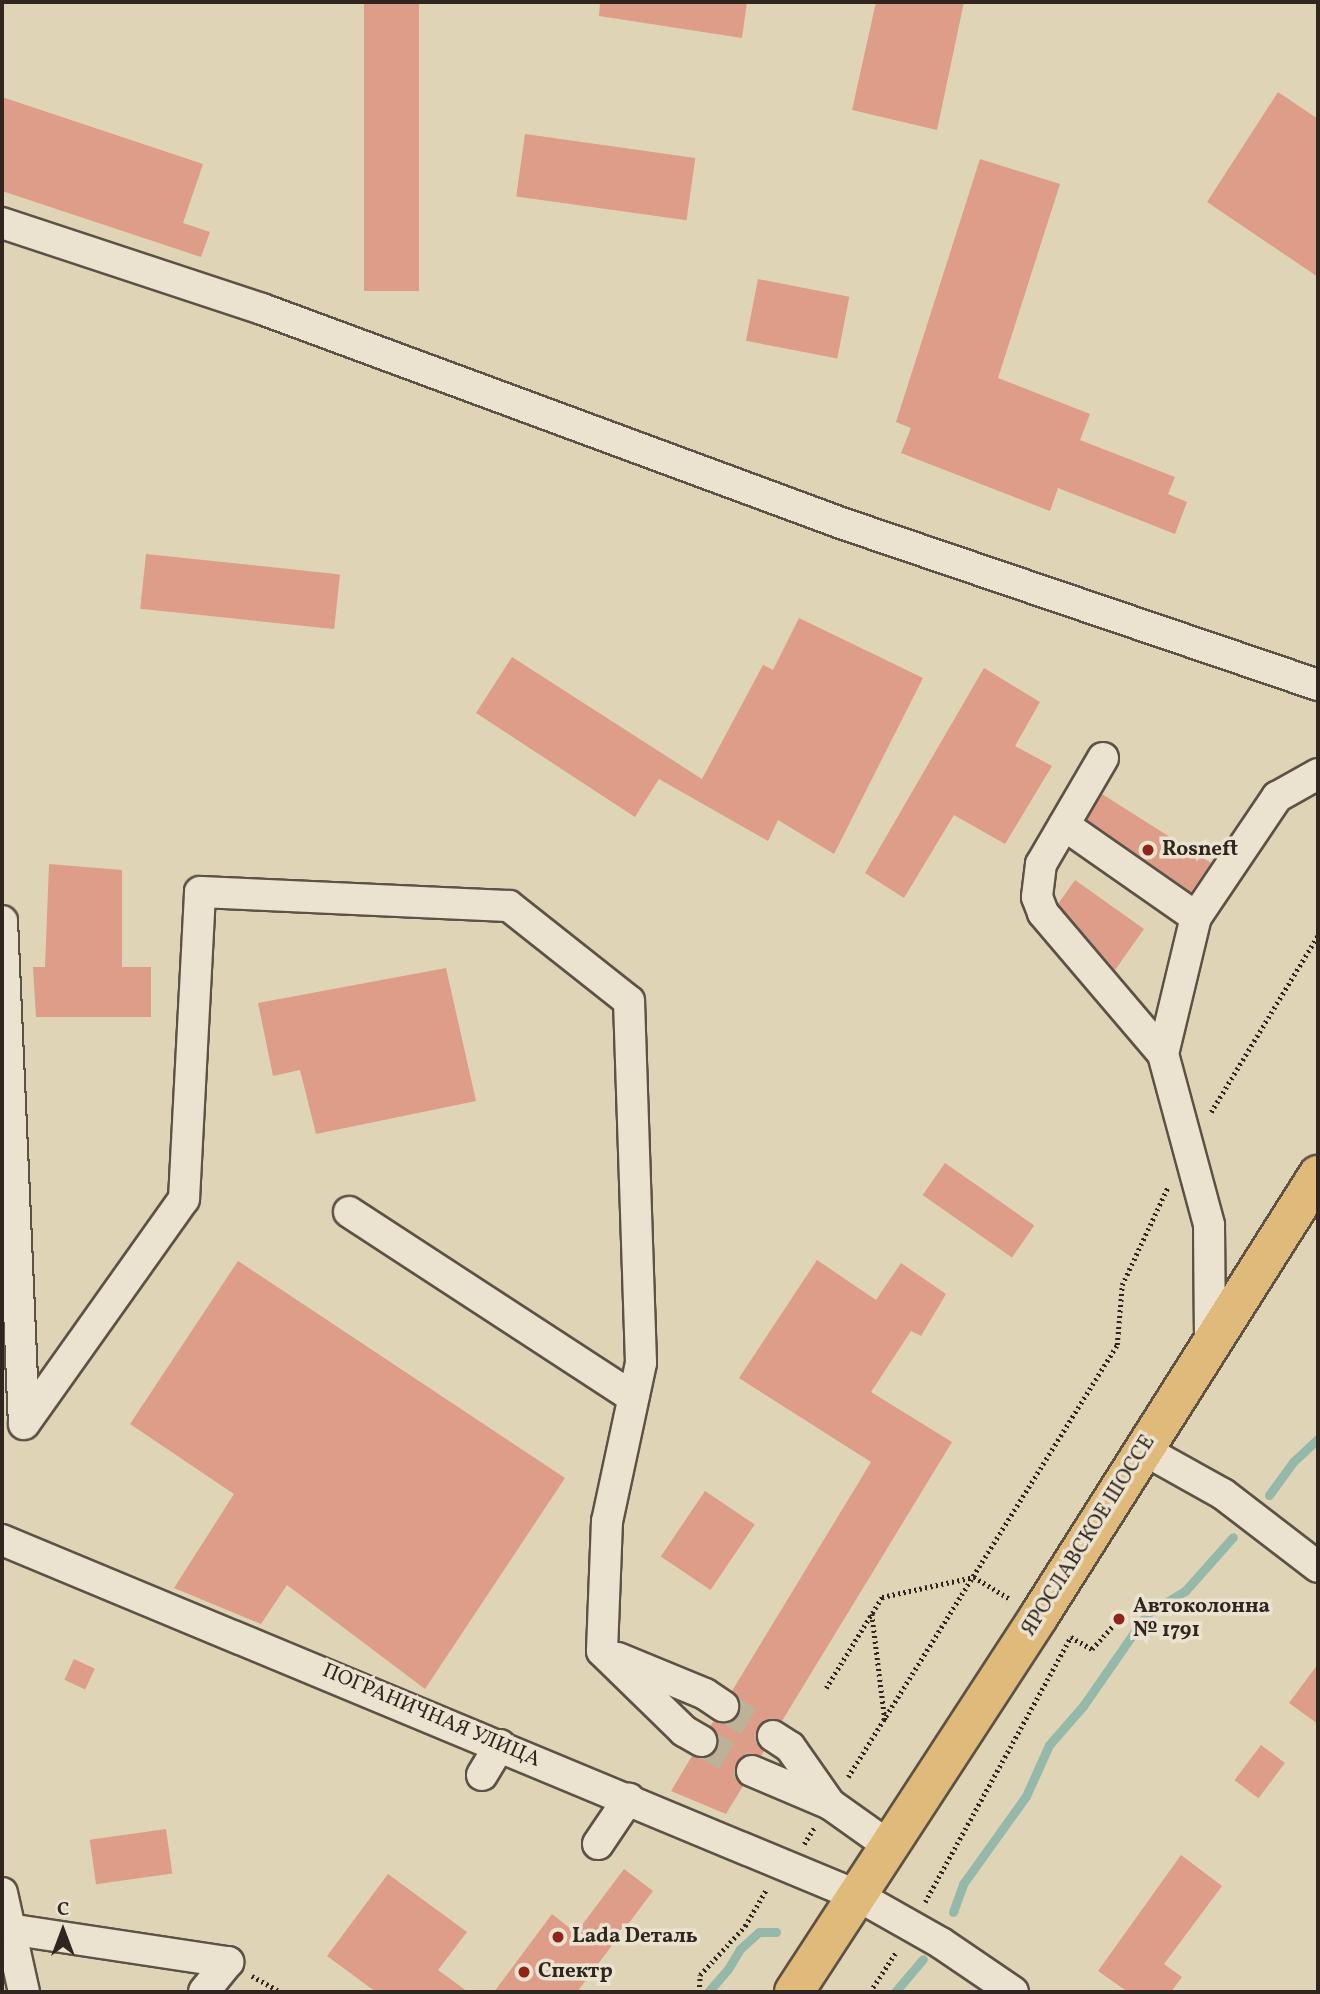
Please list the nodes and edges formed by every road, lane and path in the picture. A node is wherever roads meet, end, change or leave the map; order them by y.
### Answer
1 (2, 223) edge
2 (1318, 685) edge
3 (1103, 758) dead end
4 (1311, 779) edge
5 (1064, 825) junction
6 (1196, 917) junction
7 (2, 921) edge
8 (1318, 934) edge
9 (1163, 1054) junction
10 (1188, 1152) junction
11 (1318, 1175) edge
12 (349, 1212) dead end
13 (1210, 1345) junction
14 (633, 1397) junction
15 (1144, 1450) junction
16 (2, 1540) edge
17 (1318, 1567) edge
18 (974, 1577) junction
19 (871, 1613) junction
20 (1038, 1616) junction
21 (1119, 1619) dead end
22 (1071, 1636) junction
23 (602, 1651) junction
24 (826, 1688) dead end
25 (723, 1706) tunnel mouth
26 (885, 1721) junction
27 (773, 1736) tunnel mouth
28 (701, 1741) tunnel mouth
29 (500, 1745) junction
30 (752, 1771) tunnel mouth
31 (482, 1775) dead end
32 (629, 1798) junction
33 (831, 1804) junction
34 (598, 1844) dead end
35 (889, 1846) junction
36 (779, 1861) junction
37 (2, 1893) edge
38 (858, 1896) junction
39 (912, 1926) junction
40 (6, 1928) edge
41 (24, 1992) edge
42 (204, 1992) edge
43 (699, 1992) edge
44 (794, 1992) edge
45 (870, 1992) edge
46 (1013, 1992) edge

1 - 2 street
3 - 5 street
4 - 6 street
5 - 6 street
5 - 9 street
6 - 9 street
7 - 14 street
8 - 10 path
9 - 10 street
10 - 13 street
10 - 18 path
11 - 13 main road, ЯРОСЛАВСКОЕ ШОССЕ
12 - 14 street
13 - 15 main road, ЯРОСЛАВСКОЕ ШОССЕ
14 - 23 street
15 - 17 street
15 - 20 main road, ЯРОСЛАВСКОЕ ШОССЕ
16 - 29 street, ПОГРАНИЧНАЯ УЛИЦА
18 - 19 path
18 - 20 path
18 - 26 path
19 - 24 path
19 - 26 path
20 - 22 path
20 - 35 main road, ЯРОСЛАВСКОЕ ШОССЕ
21 - 22 path
22 - 39 path
23 - 25 street
23 - 28 street
26 - 33 path
27 - 33 street
29 - 31 street
29 - 32 street, ПОГРАНИЧНАЯ УЛИЦА
30 - 33 street
32 - 34 street
32 - 36 street, ПОГРАНИЧНАЯ УЛИЦА
33 - 35 street
33 - 36 path
35 - 38 main road, ЯРОСЛАВСКОЕ ШОССЕ
36 - 38 street, ПОГРАНИЧНАЯ УЛИЦА
36 - 43 path
37 - 40 street
38 - 39 street, ПОГРАНИЧНАЯ УЛИЦА
38 - 44 main road, ЯРОСЛАВСКОЕ ШОССЕ
39 - 45 path
39 - 46 street, ПОГРАНИЧНАЯ УЛИЦА
40 - 41 street
40 - 42 street

